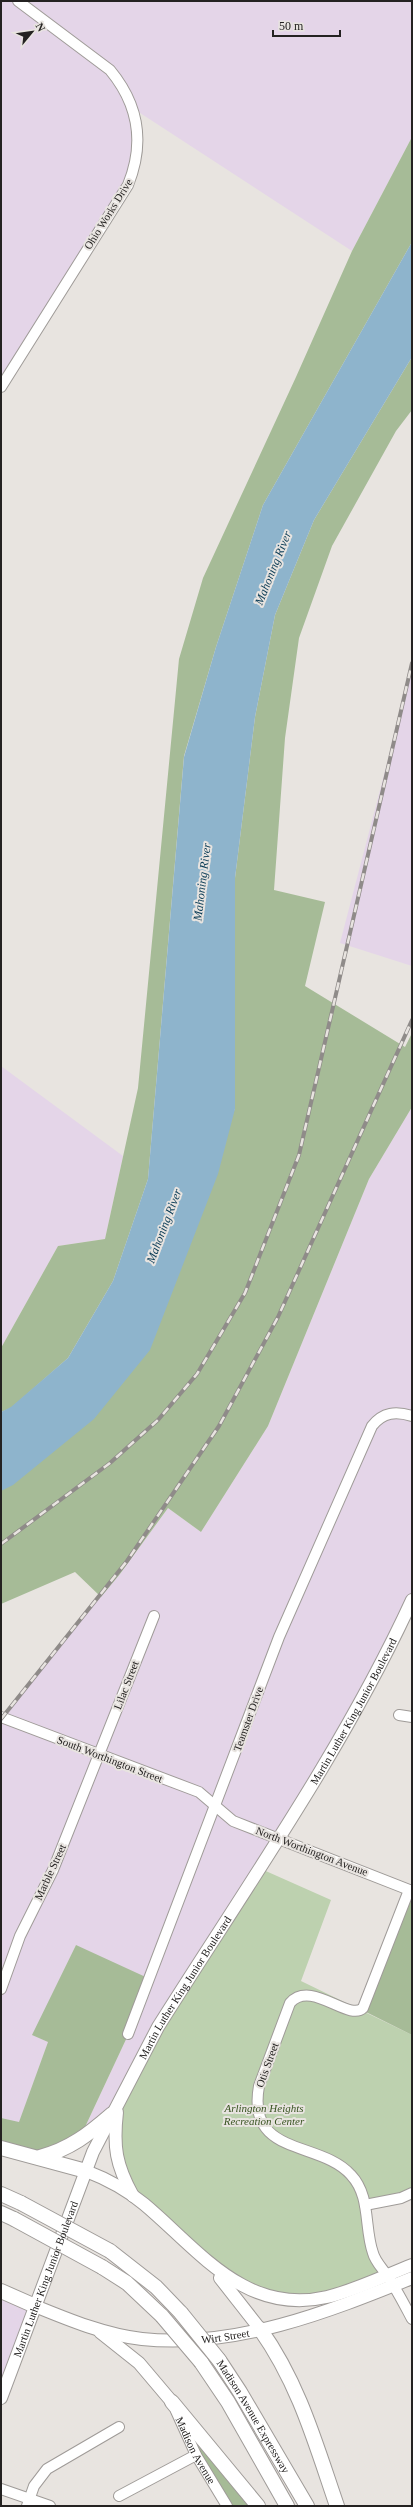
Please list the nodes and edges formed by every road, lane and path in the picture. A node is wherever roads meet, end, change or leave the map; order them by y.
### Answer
1 (18, 1) edge
2 (1, 387) edge
3 (412, 1416) edge
4 (412, 1600) edge
5 (154, 1616) dead end
6 (399, 1715) dead end
7 (1, 1717) edge
8 (412, 1717) edge
9 (99, 1755) junction
10 (215, 1806) junction
11 (278, 1839) junction
12 (411, 1890) edge
13 (1, 1989) edge
14 (128, 2034) dead end
15 (115, 2109) junction
16 (1, 2148) edge
17 (39, 2157) junction
18 (86, 2171) junction
19 (1, 2194) edge
20 (412, 2194) edge
21 (134, 2197) junction
22 (364, 2205) junction
23 (7, 2216) edge
24 (205, 2261) junction
25 (412, 2266) edge
26 (387, 2275) junction
27 (412, 2278) edge
28 (393, 2286) junction
29 (1, 2291) edge
30 (36, 2306) junction
31 (412, 2319) edge
32 (260, 2328) junction
33 (96, 2329) junction
34 (1, 2398) edge
35 (172, 2402) junction
36 (119, 2427) dead end
37 (196, 2454) junction
38 (1, 2489) edge
39 (119, 2496) dead end
40 (28, 2502) edge
41 (50, 2506) edge
42 (227, 2506) edge
43 (258, 2506) edge
44 (287, 2506) edge
45 (306, 2506) edge
46 (336, 2506) edge

1 - 2 street, Ohio Works Drive
3 - 10 street, Teamster Drive
4 - 11 main road, Martin Luther King Junior Boulevard
5 - 9 street, Lilac Street
6 - 8 street
7 - 9 street, South Worthington Street
9 - 10 street, South Worthington Street
9 - 13 street, Marble Street
10 - 11 street, North Worthington Avenue
10 - 14 street, Teamster Drive
11 - 12 street, North Worthington Avenue
11 - 15 main road, Martin Luther King Junior Boulevard
12 - 22 street, Otis Street
15 - 17 highway
15 - 18 main road, Martin Luther King Junior Boulevard
15 - 21 main road
16 - 17 highway
17 - 18 highway
18 - 21 main road
18 - 30 main road, Martin Luther King Junior Boulevard
19 - 45 highway, Madison Avenue Expressway, bridge
20 - 22 street
21 - 24 main road
22 - 26 street, Otis Street
23 - 44 highway, Madison Avenue Expressway, bridge
24 - 26 main road
24 - 32 main road
25 - 26 main road
26 - 28 street, Otis Street
27 - 28 main road, Wirt Street
28 - 31 street, Otis Street
28 - 32 main road, Wirt Street
29 - 30 highway
30 - 33 main road, Wirt Street
30 - 34 main road, Martin Luther King Junior Boulevard
32 - 33 main road, Wirt Street
32 - 46 highway
33 - 35 main road, Madison Avenue
35 - 37 street, Madison Avenue
35 - 43 highway
36 - 40 street
37 - 39 street
37 - 42 street, Madison Avenue
38 - 40 street
40 - 41 street

